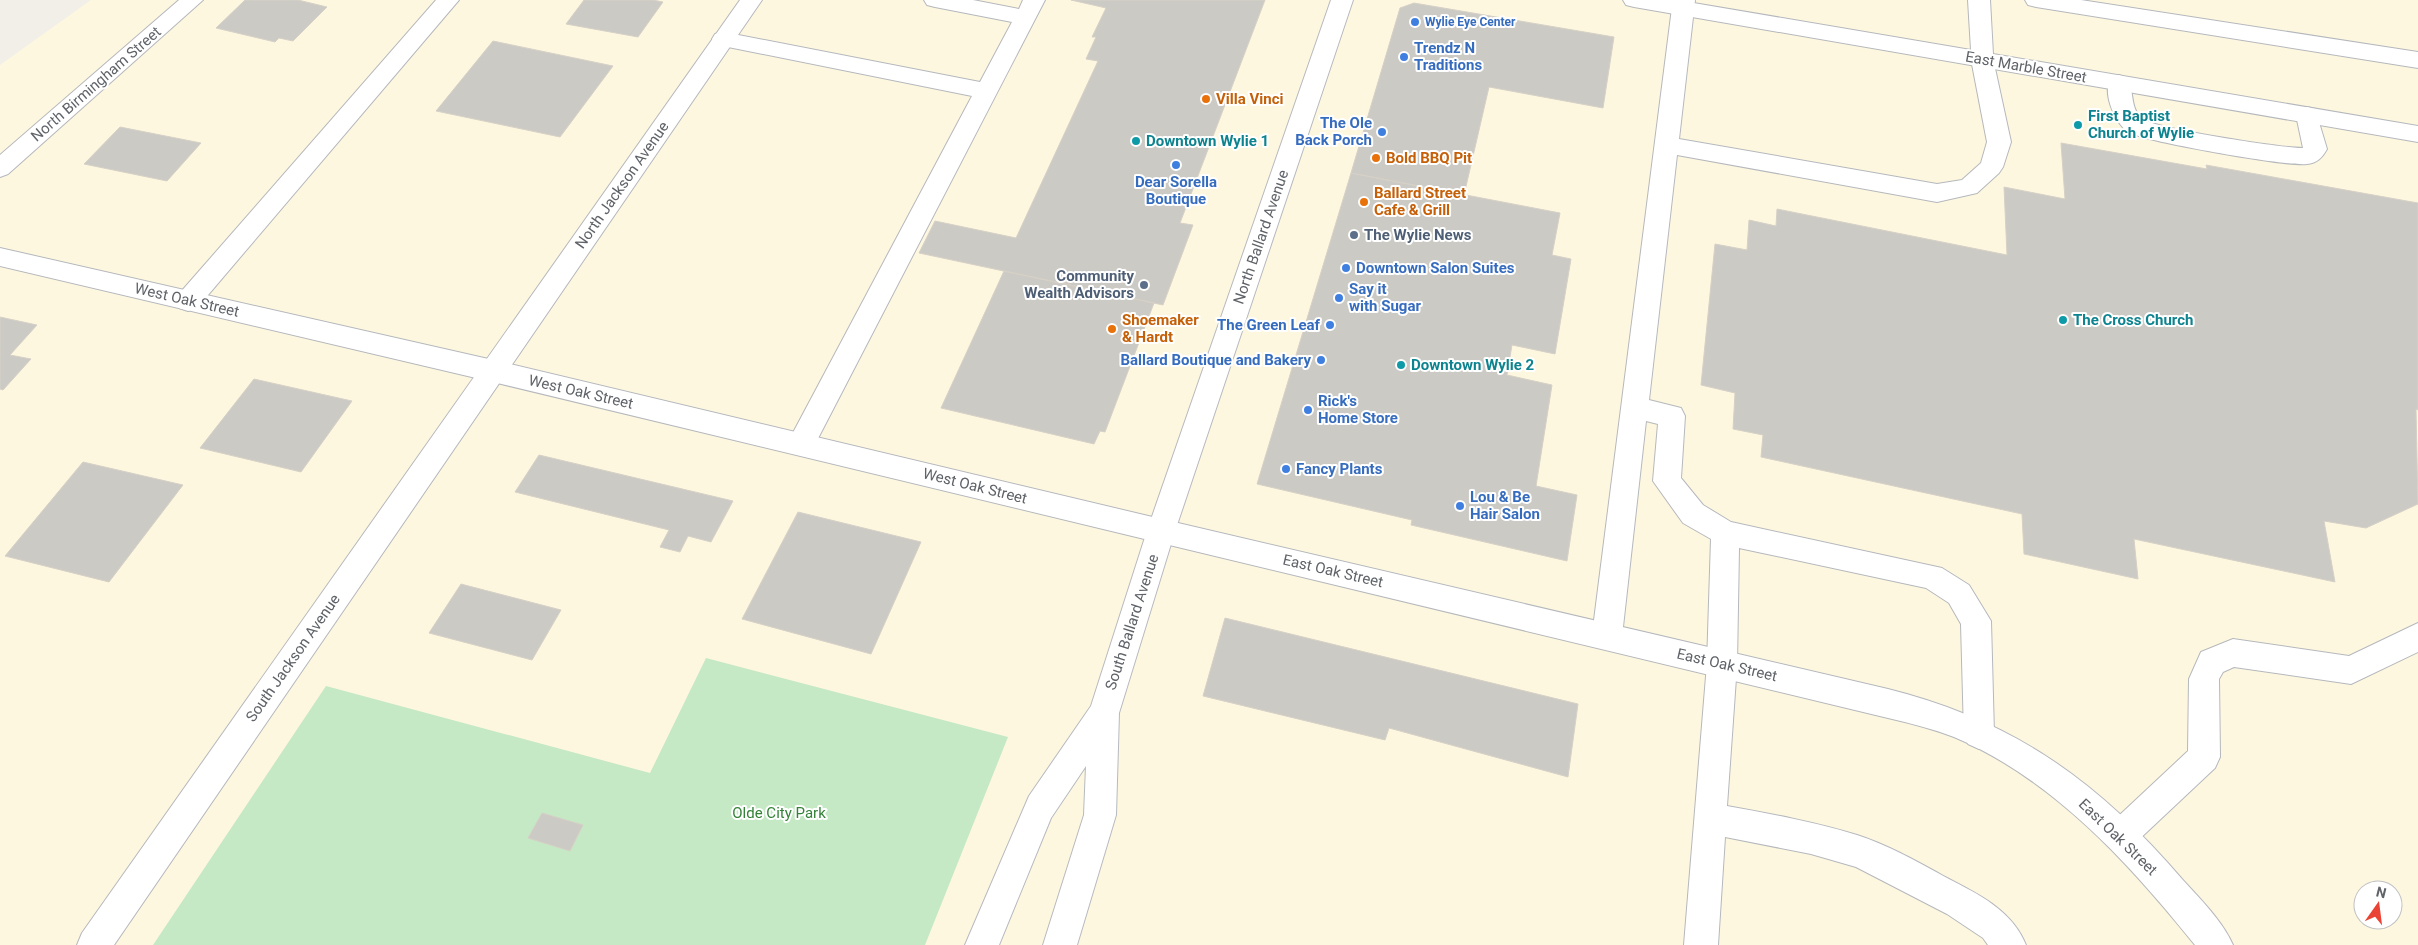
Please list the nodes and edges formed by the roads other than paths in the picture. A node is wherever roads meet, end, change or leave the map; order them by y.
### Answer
1 (192, 0) edge
2 (448, 0) edge
3 (751, 0) edge
4 (935, 0) edge
5 (1342, 0) edge
6 (1634, 0) edge
7 (1979, 0) edge
8 (2036, 0) edge
9 (1683, 4) edge
10 (1029, 9) edge
11 (724, 40) junction
12 (1982, 59) junction
13 (2418, 60) edge
14 (2119, 82) junction
15 (986, 91) junction
16 (2307, 115) junction
17 (2418, 134) edge
18 (1668, 145) junction
19 (0, 168) edge
20 (0, 257) edge
21 (188, 301) junction
22 (493, 371) junction
23 (1635, 408) junction
24 (801, 444) junction
25 (1161, 531) junction
26 (1725, 533) junction
27 (1607, 636) junction
28 (2418, 637) edge
29 (1722, 664) junction
30 (1104, 714) junction
31 (1979, 734) junction
32 (1710, 818) junction
33 (2121, 835) junction
34 (2211, 944) edge
35 (94, 945) edge
36 (982, 945) edge
37 (1060, 945) edge
38 (1701, 945) edge
39 (2009, 945) edge

1 - 19 street, North Birmingham Street
2 - 21 street
3 - 11 street, North Jackson Avenue
4 - 10 street
5 - 25 street, North Ballard Avenue
6 - 9 street, East Marble Street
7 - 12 street
8 - 13 street
9 - 12 street, East Marble Street
9 - 18 street
10 - 15 street
11 - 15 street
11 - 22 street, North Jackson Avenue
12 - 14 street, East Marble Street
12 - 18 street
14 - 16 street, East Marble Street
14 - 16 street
15 - 24 street
16 - 17 street, East Marble Street
18 - 23 street
20 - 21 street, West Oak Street
21 - 22 street, West Oak Street
22 - 24 street, West Oak Street
22 - 35 street, South Jackson Avenue
23 - 26 street
23 - 27 street
24 - 25 street, West Oak Street
25 - 27 street, East Oak Street
25 - 30 street, South Ballard Avenue
26 - 29 street
26 - 31 street
27 - 29 street, East Oak Street
28 - 33 street
29 - 31 street, East Oak Street
29 - 32 street
30 - 36 street, South Ballard Avenue
30 - 37 street, South Ballard Avenue
31 - 33 street, East Oak Street
32 - 38 street
32 - 39 street
33 - 34 street, East Oak Street

